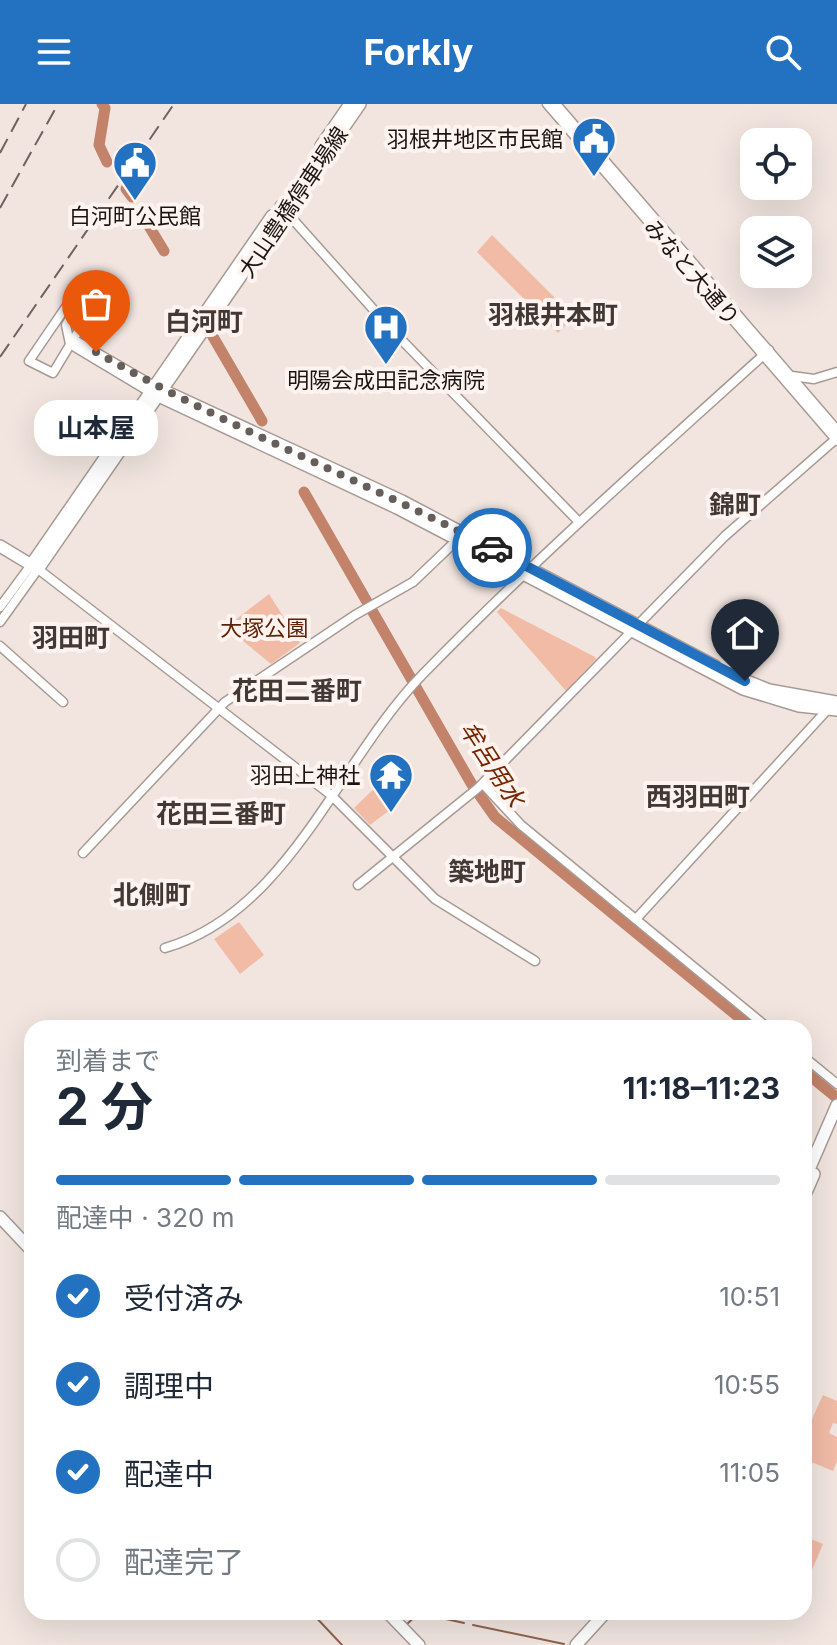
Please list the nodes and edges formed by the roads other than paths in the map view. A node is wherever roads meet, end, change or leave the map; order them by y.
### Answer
1 (350, 104) edge
2 (360, 104) edge
3 (547, 104) edge
4 (556, 104) edge
5 (282, 207) junction
6 (78, 302) junction
7 (73, 339) junction
8 (766, 352) junction
9 (837, 372) edge
10 (791, 376) junction
11 (156, 391) junction
12 (837, 430) edge
13 (837, 439) edge
14 (578, 521) junction
15 (457, 540) junction
16 (0, 546) edge
17 (35, 567) junction
18 (525, 570) junction
19 (0, 607) edge
20 (0, 622) edge
21 (636, 627) junction
22 (0, 646) edge
23 (63, 702) dead end
24 (834, 707) edge
25 (218, 708) junction
26 (478, 788) junction
27 (331, 795) junction
28 (83, 853) dead end
29 (393, 858) junction
30 (358, 885) dead end
31 (636, 919) junction
32 (165, 948) dead end
33 (535, 961) dead end
34 (758, 1020) edge
35 (812, 1064) edge
36 (837, 1084) edge
37 (837, 1105) edge
38 (837, 1122) edge
39 (812, 1163) edge
40 (812, 1179) edge
41 (0, 1207) edge
42 (0, 1217) edge
43 (24, 1232) edge
44 (24, 1242) edge
45 (386, 1620) edge
46 (395, 1620) edge
47 (599, 1620) edge
48 (608, 1620) edge
49 (409, 1645) edge
50 (419, 1645) edge
51 (576, 1645) edge
52 (587, 1645) edge

1 - 5 main road, 大山豊橋停車場線
2 - 5 main road, 大山豊橋停車場線
3 - 8 street, みなと大通り
4 - 8 street, みなと大通り
5 - 11 main road, 大山豊橋停車場線
5 - 14 street
6 - 7 street
6 - 7 street
6 - 7 street
7 - 11 street
8 - 10 street, みなと大通り
8 - 13 street, みなと大通り
8 - 14 street
9 - 10 street
10 - 12 street, みなと大通り
11 - 15 main road
11 - 17 main road, 大山豊橋停車場線
11 - 18 main road
13 - 21 street
14 - 18 street
15 - 18 main road
15 - 25 street
16 - 17 main road
17 - 19 street
17 - 20 street
17 - 25 street
18 - 21 main road
18 - 27 street
21 - 24 main road
21 - 26 street
22 - 23 street
24 - 31 street
25 - 27 street
25 - 28 street
26 - 29 street
26 - 31 street
27 - 29 street
27 - 32 street
29 - 30 street
29 - 33 street
31 - 34 street
35 - 36 street
37 - 39 main road
38 - 40 main road
41 - 43 main road
42 - 44 main road
45 - 49 main road
46 - 50 main road
47 - 51 main road
48 - 52 main road

